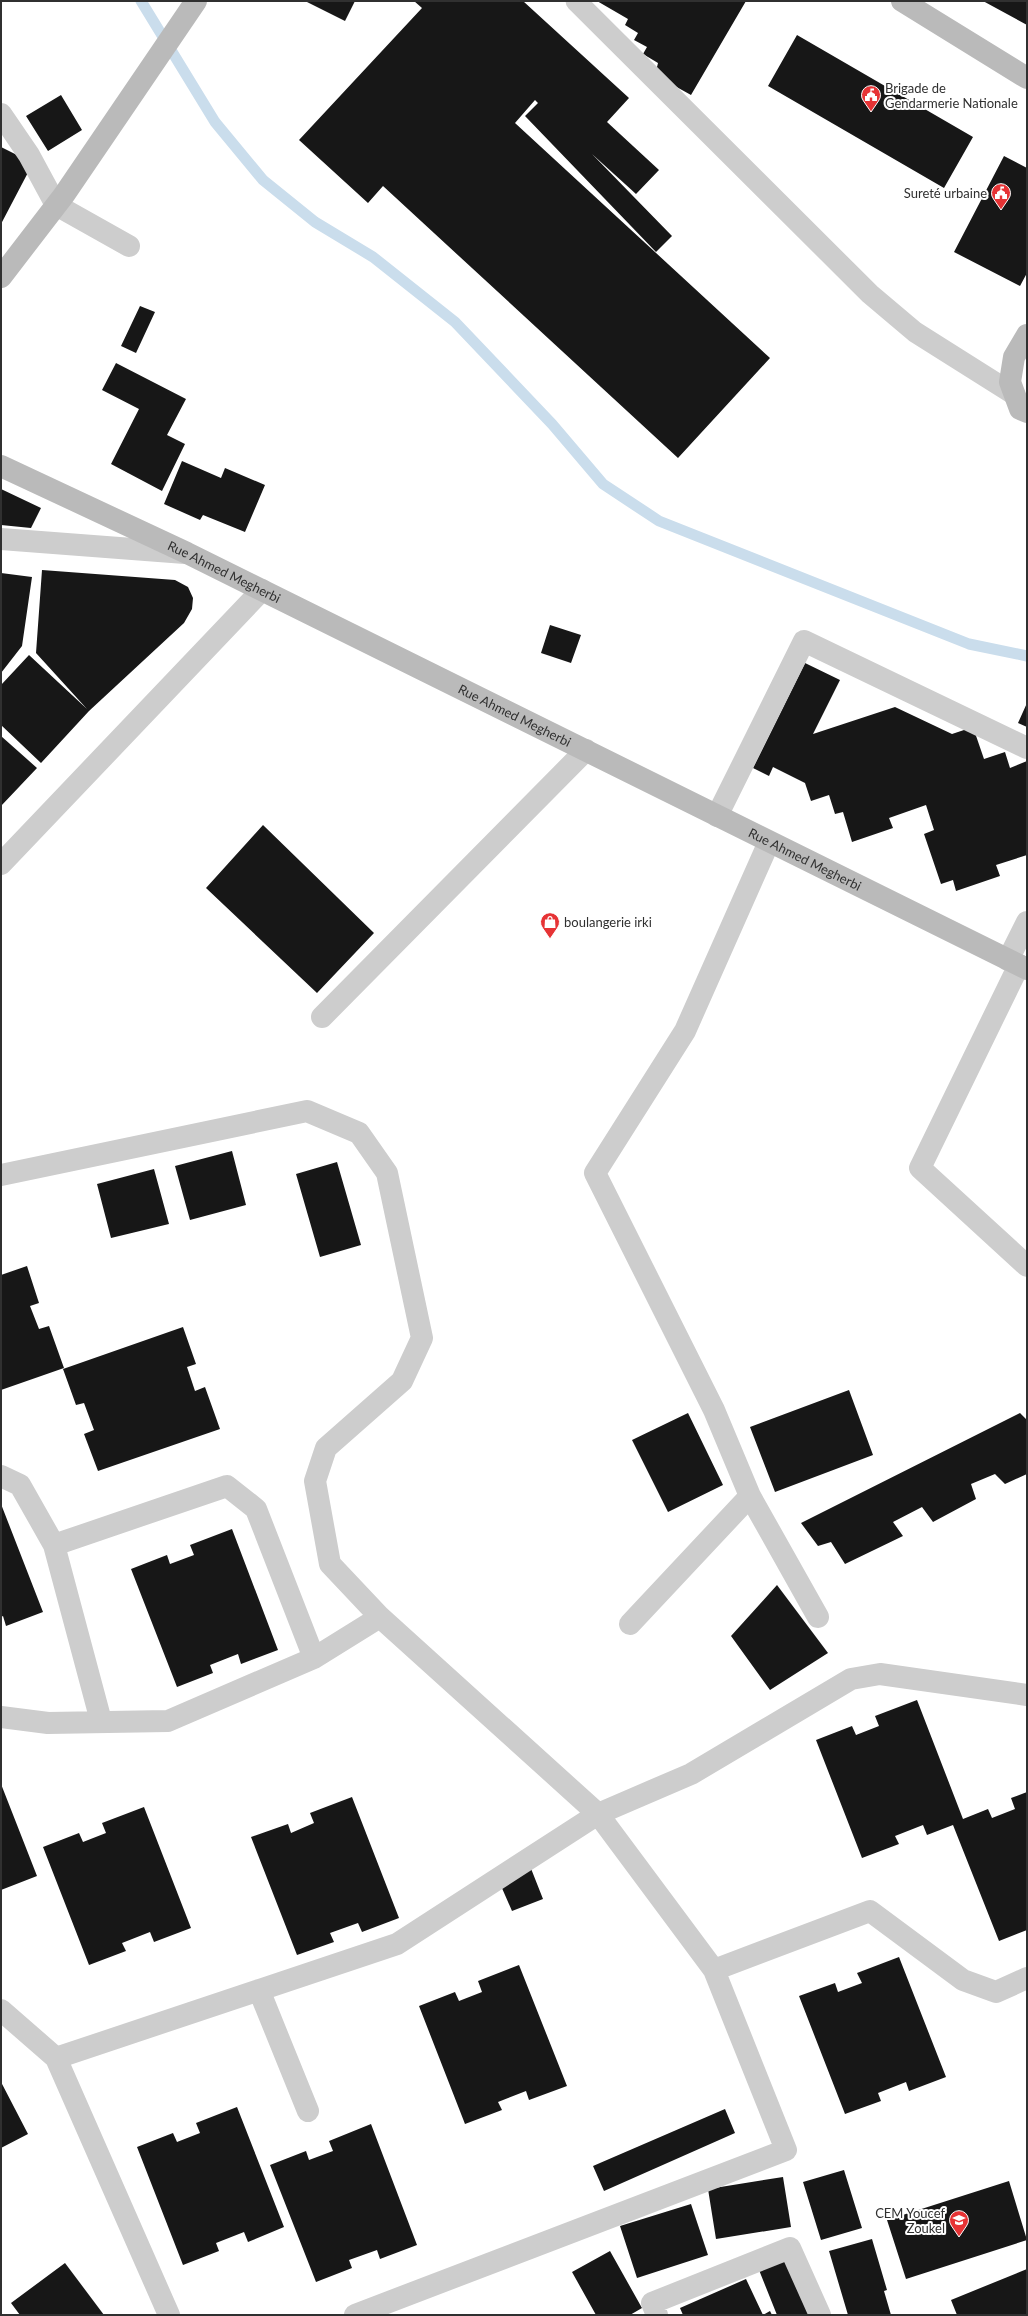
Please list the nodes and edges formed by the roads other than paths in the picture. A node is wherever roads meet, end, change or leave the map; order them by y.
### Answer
1 (196, 1) edge
2 (576, 1) edge
3 (902, 1) edge
4 (1027, 78) edge
5 (1, 114) edge
6 (60, 200) junction
7 (129, 246) dead end
8 (1, 277) edge
9 (1027, 335) edge
10 (1021, 404) edge
11 (1, 466) edge
12 (1, 539) edge
13 (187, 553) junction
14 (262, 590) junction
15 (1027, 748) edge
16 (586, 750) junction
17 (717, 816) junction
18 (769, 842) junction
19 (1, 864) edge
20 (1027, 922) edge
21 (1018, 965) edge
22 (322, 1017) dead end
23 (1, 1175) edge
24 (1027, 1266) edge
25 (1, 1476) edge
26 (750, 1496) junction
27 (54, 1544) junction
28 (380, 1617) junction
29 (818, 1617) dead end
30 (630, 1624) dead end
31 (314, 1658) junction
32 (1027, 1695) edge
33 (1, 1717) edge
34 (101, 1721) junction
35 (598, 1814) junction
36 (714, 1970) junction
37 (1027, 1978) edge
38 (259, 1990) junction
39 (1, 2010) edge
40 (56, 2058) junction
41 (308, 2112) dead end
42 (169, 2315) edge
43 (355, 2315) edge
44 (657, 2315) edge
45 (820, 2315) edge

1 - 6 main road
2 - 10 lane
3 - 4 main road
5 - 6 street
6 - 7 street
6 - 8 main road
9 - 10 main road
11 - 13 main road, Rue Ahmed Megherbi
12 - 13 street
13 - 14 main road, Rue Ahmed Megherbi
14 - 16 main road, Rue Ahmed Megherbi
14 - 19 street
15 - 17 street
16 - 17 main road, Rue Ahmed Megherbi
16 - 22 street
17 - 18 main road, Rue Ahmed Megherbi
18 - 21 main road, Rue Ahmed Megherbi
18 - 26 street
20 - 21 street
21 - 24 street
23 - 28 street
25 - 27 street
26 - 29 street
26 - 30 street
27 - 31 street
27 - 34 street
28 - 31 street
28 - 35 street
31 - 34 street
32 - 35 street
33 - 34 street
35 - 36 street
35 - 38 street
36 - 37 street
36 - 43 street
38 - 40 street
38 - 41 street
39 - 40 street
40 - 42 street
44 - 45 street

